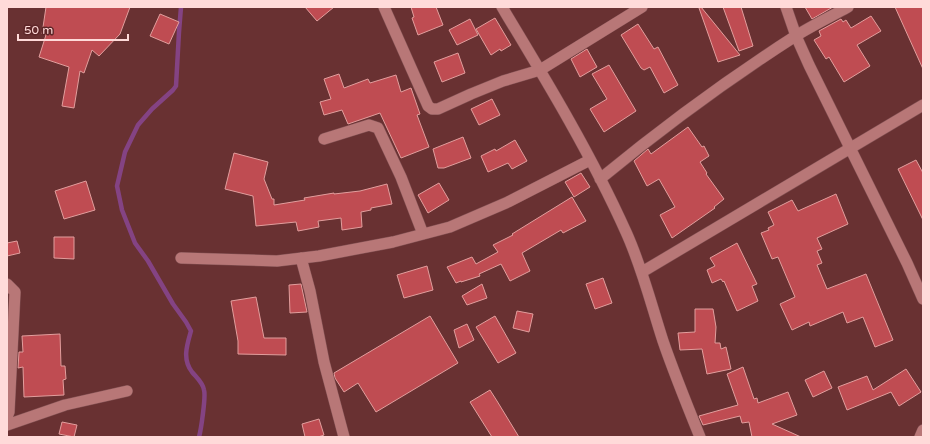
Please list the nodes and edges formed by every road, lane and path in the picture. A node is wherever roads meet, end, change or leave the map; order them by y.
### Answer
1 (384, 7) edge
2 (502, 7) edge
3 (642, 7) edge
4 (786, 7) edge
5 (848, 7) edge
6 (796, 36) junction
7 (540, 70) junction
8 (923, 105) edge
9 (324, 139) dead end
10 (850, 148) junction
11 (590, 160) junction
12 (600, 179) junction
13 (423, 234) junction
14 (182, 258) dead end
15 (301, 258) junction
16 (642, 272) junction
17 (7, 284) edge
18 (923, 299) edge
19 (127, 391) dead end
20 (7, 417) edge
21 (7, 425) edge
22 (923, 430) edge
23 (344, 437) edge
24 (700, 437) edge
25 (920, 437) edge

1 - 7 street
2 - 7 street
3 - 7 street
4 - 6 street
5 - 6 street
6 - 10 street
6 - 12 street
7 - 11 street
8 - 10 street
9 - 13 street
10 - 16 street
10 - 18 street
11 - 12 street
11 - 13 street
12 - 16 street
13 - 15 street
14 - 15 street
15 - 23 street
16 - 24 street
17 - 20 street
19 - 21 street
22 - 25 street

